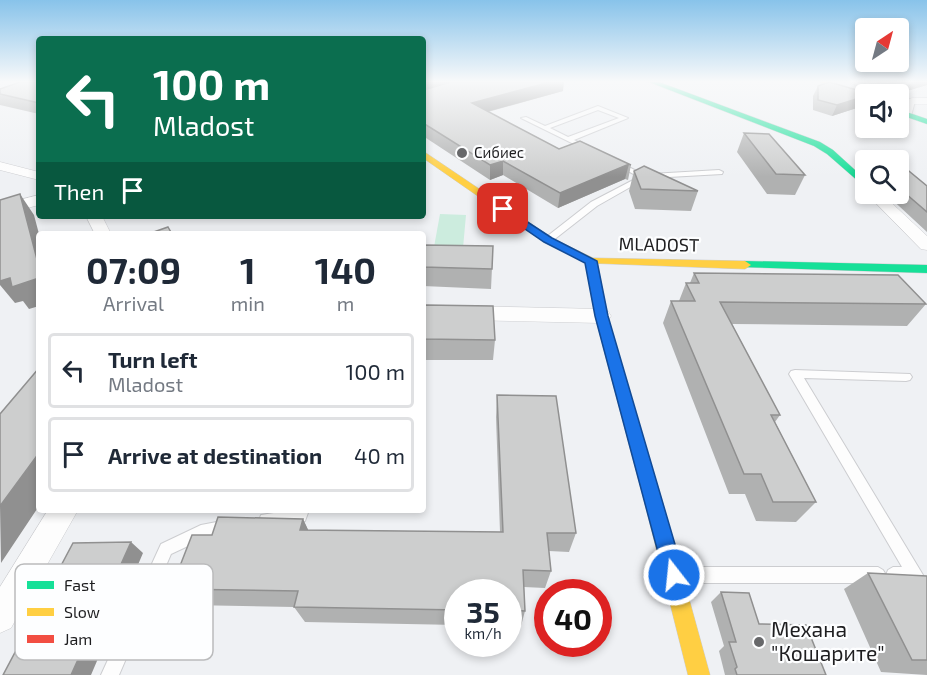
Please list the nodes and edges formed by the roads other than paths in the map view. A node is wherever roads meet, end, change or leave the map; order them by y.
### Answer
1 (583, 114) edge
2 (613, 114) edge
3 (736, 114) edge
4 (914, 114) edge
5 (524, 118) dead end
6 (927, 122) edge
7 (544, 128) junction
8 (569, 139) junction
9 (597, 153) edge
10 (426, 156) edge
11 (607, 158) edge
12 (0, 166) edge
13 (719, 172) dead end
14 (36, 175) edge
15 (855, 176) edge
16 (644, 177) junction
17 (36, 201) edge
18 (884, 204) edge
19 (0, 210) edge
20 (548, 240) junction
21 (927, 245) edge
22 (591, 261) junction
23 (927, 269) edge
24 (426, 312) edge
25 (602, 316) junction
26 (906, 377) dead end
27 (62, 513) edge
28 (301, 513) edge
29 (32, 564) edge
30 (159, 564) edge
31 (674, 575) junction
32 (15, 592) edge
33 (0, 617) edge
34 (117, 660) edge
35 (110, 675) edge
36 (699, 675) edge

1 - 7 lane
2 - 8 lane
3 - 15 street
4 - 6 street
5 - 7 lane
7 - 8 lane
8 - 9 lane
10 - 20 street, MLADOST
11 - 16 lane
12 - 14 street
13 - 16 lane
16 - 20 lane
17 - 19 street
18 - 21 street
20 - 22 street, MLADOST
22 - 23 street, MLADOST
22 - 25 street
24 - 25 street
25 - 31 street
26 - 31 lane
27 - 29 street
28 - 30 lane
31 - 36 street
32 - 33 street
34 - 35 lane

